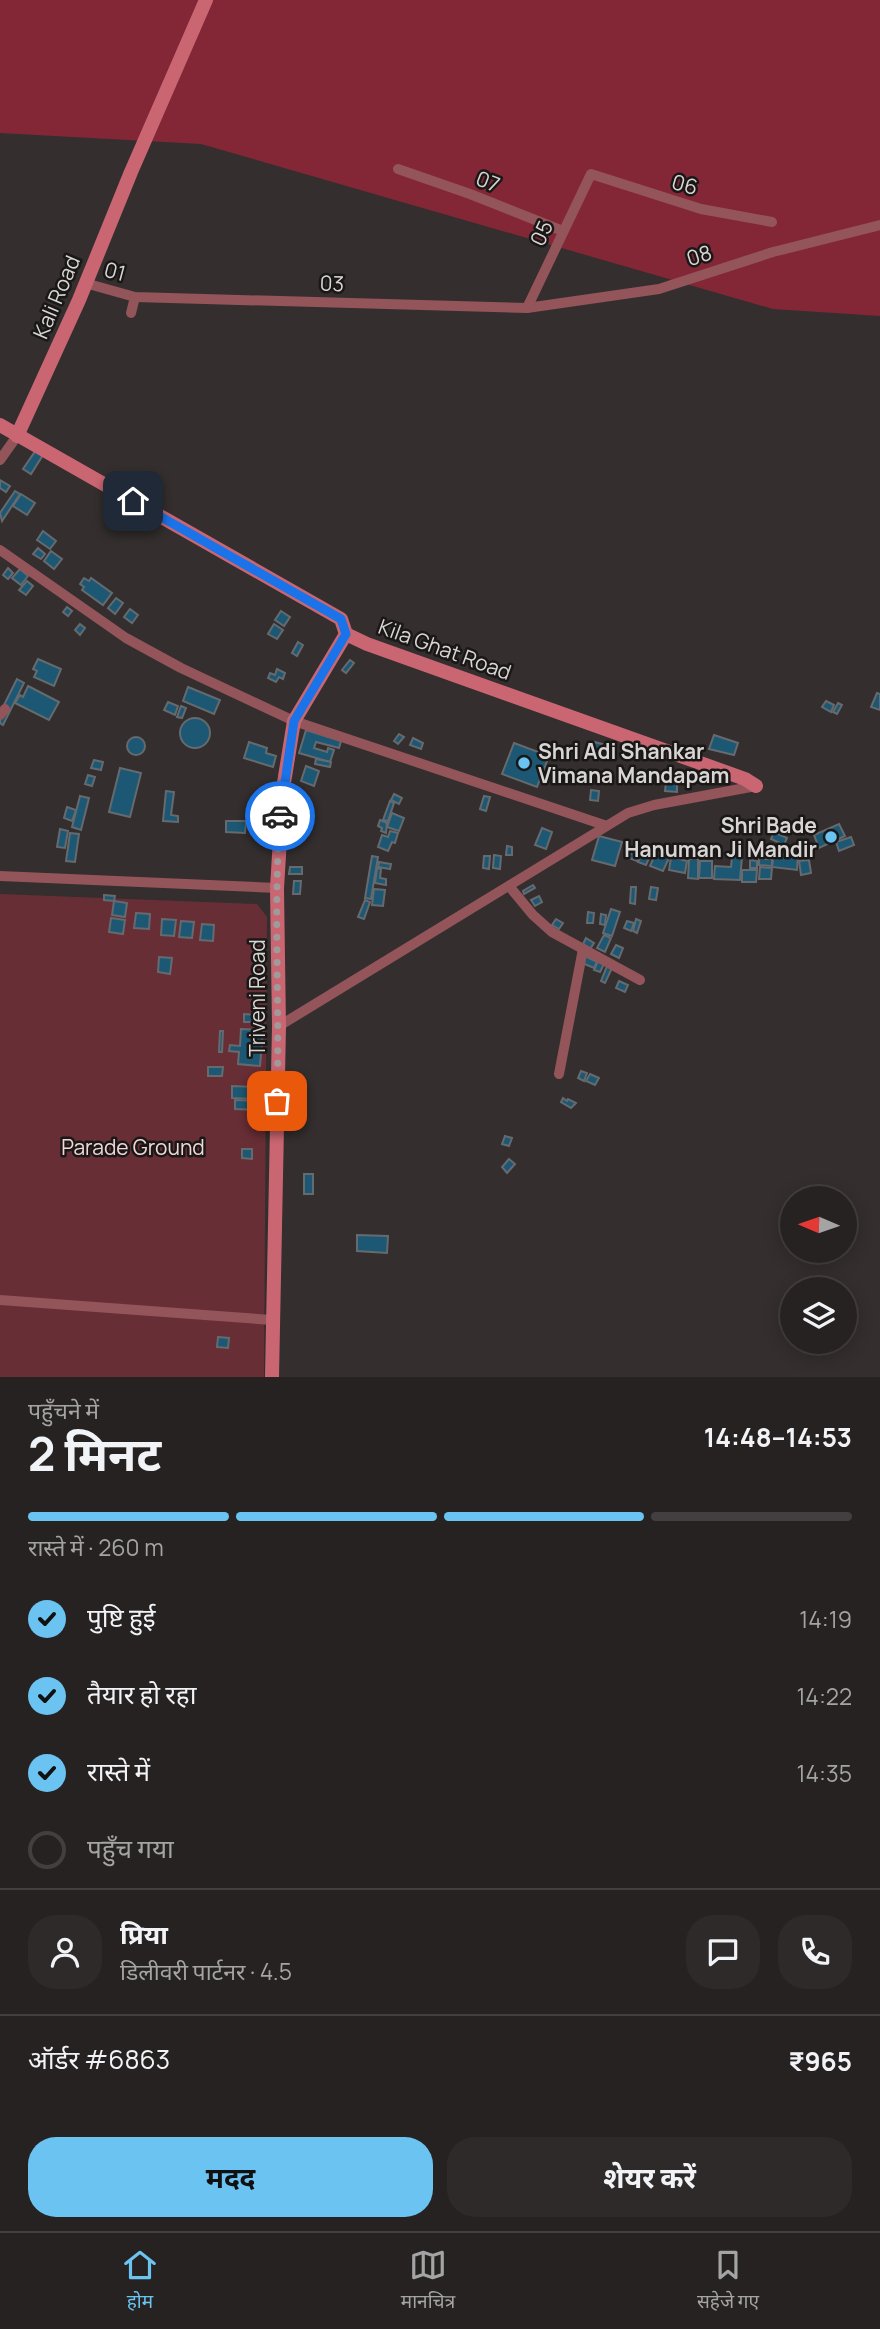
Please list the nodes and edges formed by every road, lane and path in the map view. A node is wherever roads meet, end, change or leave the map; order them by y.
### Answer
1 (206, 0) edge
2 (398, 169) dead end
3 (591, 174) joint
4 (772, 222) dead end
5 (880, 225) edge
6 (563, 231) junction
7 (85, 283) junction
8 (135, 297) junction
9 (527, 308) junction
10 (131, 313) dead end
11 (0, 425) edge
12 (17, 436) junction
13 (0, 460) edge
14 (0, 550) edge
15 (346, 634) junction
16 (294, 721) junction
17 (756, 786) joint
18 (604, 825) junction
19 (0, 876) edge
20 (509, 886) junction
21 (277, 888) junction
22 (583, 949) junction
23 (640, 979) dead end
24 (279, 1026) junction
25 (559, 1074) dead end
26 (0, 1300) edge
27 (272, 1320) junction
28 (272, 1377) edge

1 - 7 main road, Kali Road
2 - 6 street, 07
3 - 4 street, 06
3 - 6 street, 05
5 - 9 street, 08
6 - 9 street, 05
7 - 8 street, 01
7 - 12 main road, Kali Road
8 - 9 street, 03
8 - 10 street
11 - 12 main road, Kila Ghat Road
12 - 13 street
12 - 15 main road, Kila Ghat Road
14 - 16 street
15 - 16 main road, Triveni Road
15 - 17 main road, Kila Ghat Road
16 - 18 street
16 - 21 main road, Triveni Road
17 - 18 street
18 - 20 street
19 - 21 street
20 - 22 street
20 - 24 street
21 - 24 main road, Triveni Road
22 - 23 street
22 - 25 street
24 - 27 main road, Triveni Road
26 - 27 street
27 - 28 main road, Triveni Road

